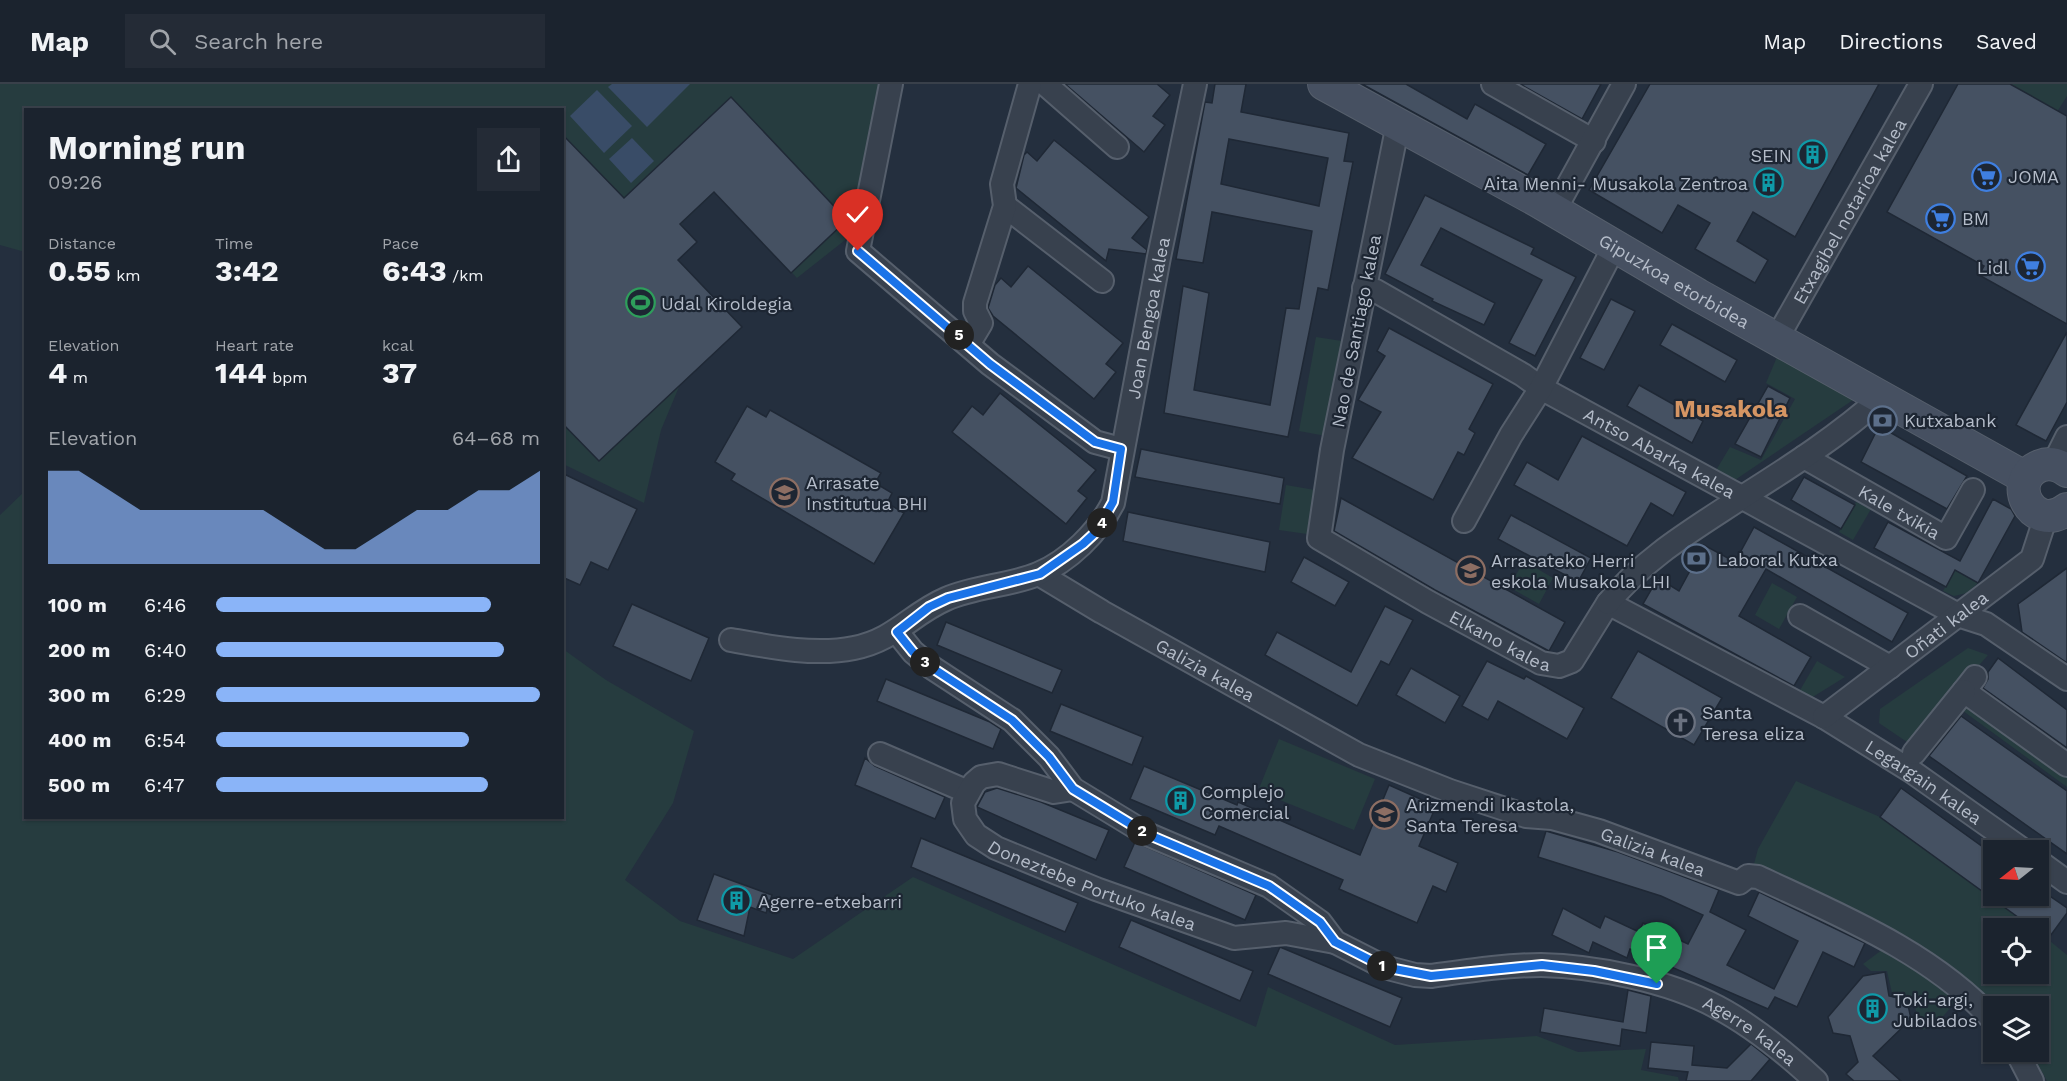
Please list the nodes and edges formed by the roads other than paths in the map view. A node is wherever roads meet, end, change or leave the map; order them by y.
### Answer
1 (891, 84) edge
2 (1030, 84) edge
3 (1045, 84) edge
4 (1195, 84) edge
5 (1324, 84) edge
6 (1493, 84) edge
7 (1624, 84) edge
8 (1922, 84) edge
9 (1398, 124) junction
10 (1594, 141) junction
11 (1117, 147) dead end
12 (1005, 206) junction
13 (1554, 211) junction
14 (1614, 247) junction
15 (1102, 281) dead end
16 (1364, 288) junction
17 (1777, 338) junction
18 (969, 343) junction
19 (1541, 388) junction
20 (1883, 396) junction
21 (2067, 437) edge
22 (1121, 449) junction
23 (1804, 457) junction
24 (2049, 471) edge
25 (1973, 490) dead end
26 (1744, 497) junction
27 (2057, 513) edge
28 (1464, 520) dead end
29 (1319, 538) joint
30 (1040, 574) junction
31 (1608, 603) junction
32 (1958, 615) junction
33 (1800, 616) dead end
34 (897, 632) junction
35 (731, 640) dead end
36 (1890, 667) junction
37 (2067, 679) edge
38 (1824, 717) junction
39 (1914, 753) dead end
40 (880, 754) dead end
41 (2067, 765) edge
42 (1073, 789) junction
43 (968, 792) junction
44 (2009, 840) edge
45 (2049, 869) edge
46 (2067, 882) edge
47 (1335, 942) junction
48 (1983, 1009) edge
49 (2022, 1062) edge
50 (1816, 1081) edge
51 (2032, 1081) edge

1 - 18 street
2 - 12 street
3 - 11 street
4 - 22 street, Joan Bengoa kalea
5 - 9 street, Gipuzkoa etorbidea
6 - 10 street
7 - 10 street
8 - 17 street, Etxagibel notarioa kalea
9 - 13 street, Gipuzkoa etorbidea
9 - 16 street, Nao de Santiago kalea
10 - 13 street
12 - 15 street
12 - 18 street
13 - 14 street, Gipuzkoa etorbidea
14 - 17 street, Gipuzkoa etorbidea
14 - 19 street
16 - 19 street, Antso Abarka kalea
16 - 29 street, Nao de Santiago kalea
17 - 20 street, Gipuzkoa etorbidea
18 - 22 street
19 - 26 street, Antso Abarka kalea
19 - 28 street
20 - 23 street
20 - 24 street, Gipuzkoa etorbidea
21 - 24 street
22 - 30 street, Joan Bengoa kalea
23 - 25 street, Kale txikia
23 - 26 street
24 - 27 street
26 - 31 street
26 - 32 street, Antso Abarka kalea
27 - 32 street, Oñati kalea
29 - 31 street, Elkano kalea
30 - 34 street
30 - 48 street, Galizia kalea
31 - 38 street
32 - 36 street, Oñati kalea
32 - 37 street, Antso Abarka kalea
33 - 36 street
34 - 35 street
34 - 42 street
36 - 38 street, Oñati kalea
38 - 44 street, Legargain kalea
39 - 41 street
40 - 43 street
42 - 43 street
42 - 47 street
43 - 47 street, Doneztebe Portuko kalea
45 - 46 street
47 - 50 street, Agerre kalea
49 - 51 street

